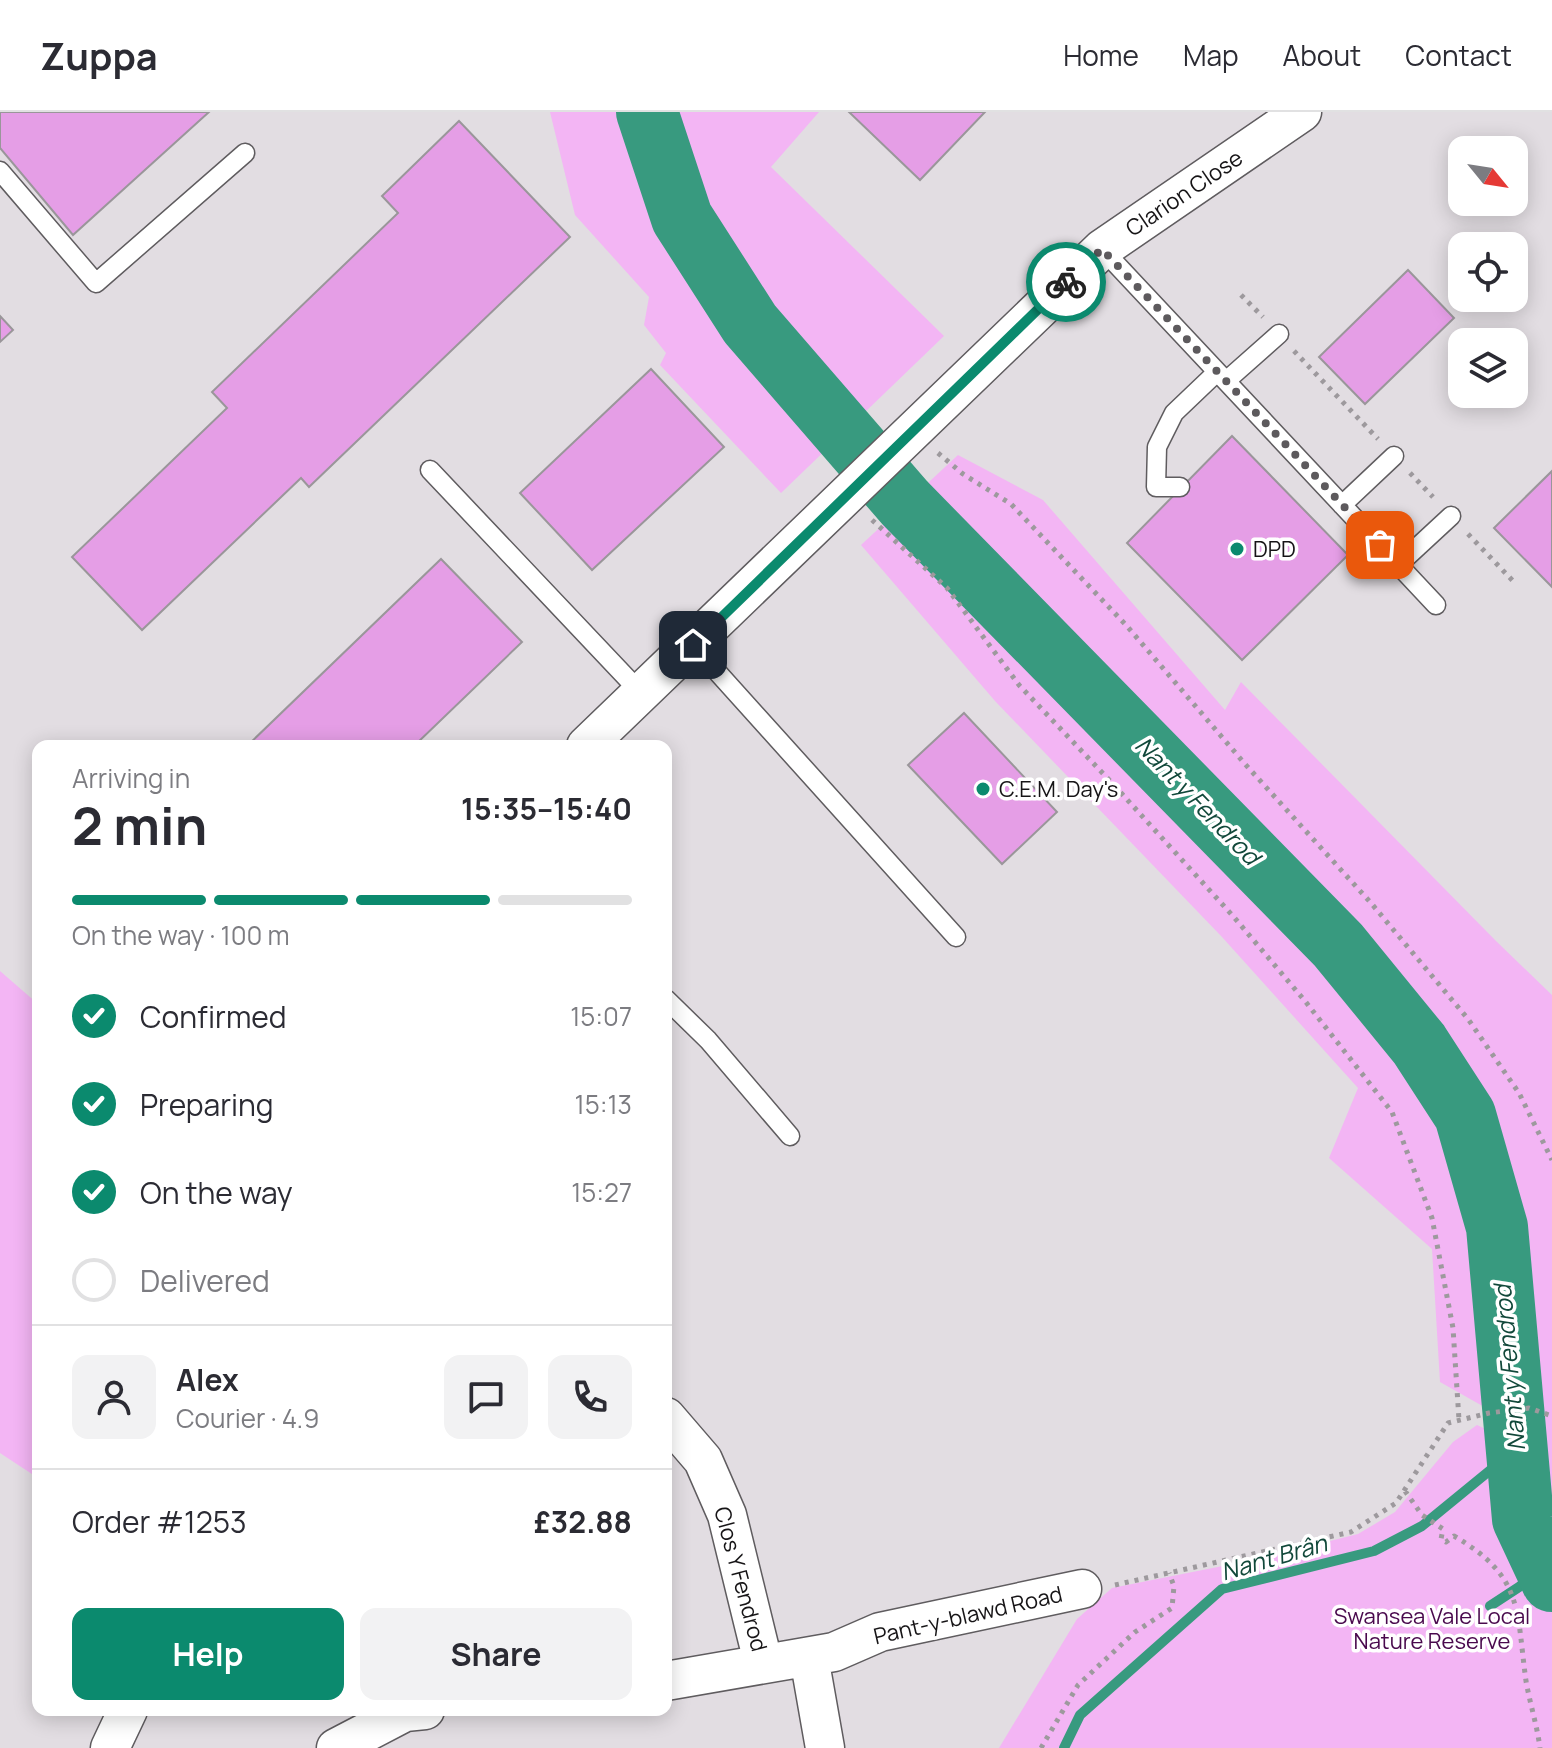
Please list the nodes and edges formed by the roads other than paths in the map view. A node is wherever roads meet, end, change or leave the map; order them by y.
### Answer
1 (1302, 112) edge
2 (245, 153) dead end
3 (0, 171) edge
4 (1102, 249) junction
5 (1279, 334) dead end
6 (1221, 376) junction
7 (1394, 456) dead end
8 (430, 470) dead end
9 (1180, 487) dead end
10 (1342, 505) junction
11 (1451, 516) dead end
12 (1398, 565) junction
13 (1436, 605) dead end
14 (693, 645) junction
15 (641, 693) junction
16 (592, 740) edge
17 (956, 937) dead end
18 (672, 1005) edge
19 (790, 1136) dead end
20 (672, 1424) edge
21 (1082, 1589) road end
22 (809, 1657) junction
23 (763, 1662) junction
24 (672, 1680) edge
25 (125, 1716) edge
26 (397, 1716) edge
27 (110, 1748) edge
28 (336, 1748) edge
29 (825, 1748) edge

1 - 4 street, Clarion Close
2 - 3 lane
4 - 6 lane
4 - 14 street, Clarion Close
5 - 6 lane
6 - 9 lane
6 - 10 lane
7 - 10 lane
8 - 15 lane
10 - 12 lane
11 - 12 lane
12 - 13 lane
14 - 15 street, Clarion Close
14 - 17 lane
15 - 16 street, Clarion Close
18 - 19 lane
20 - 23 street, Clos Y Fendrod
21 - 22 street, Pant-y-blawd Road
22 - 23 street, Pant-y-blawd Road
22 - 29 street
23 - 24 street, Pant-y-blawd Road
25 - 27 street
26 - 28 street

